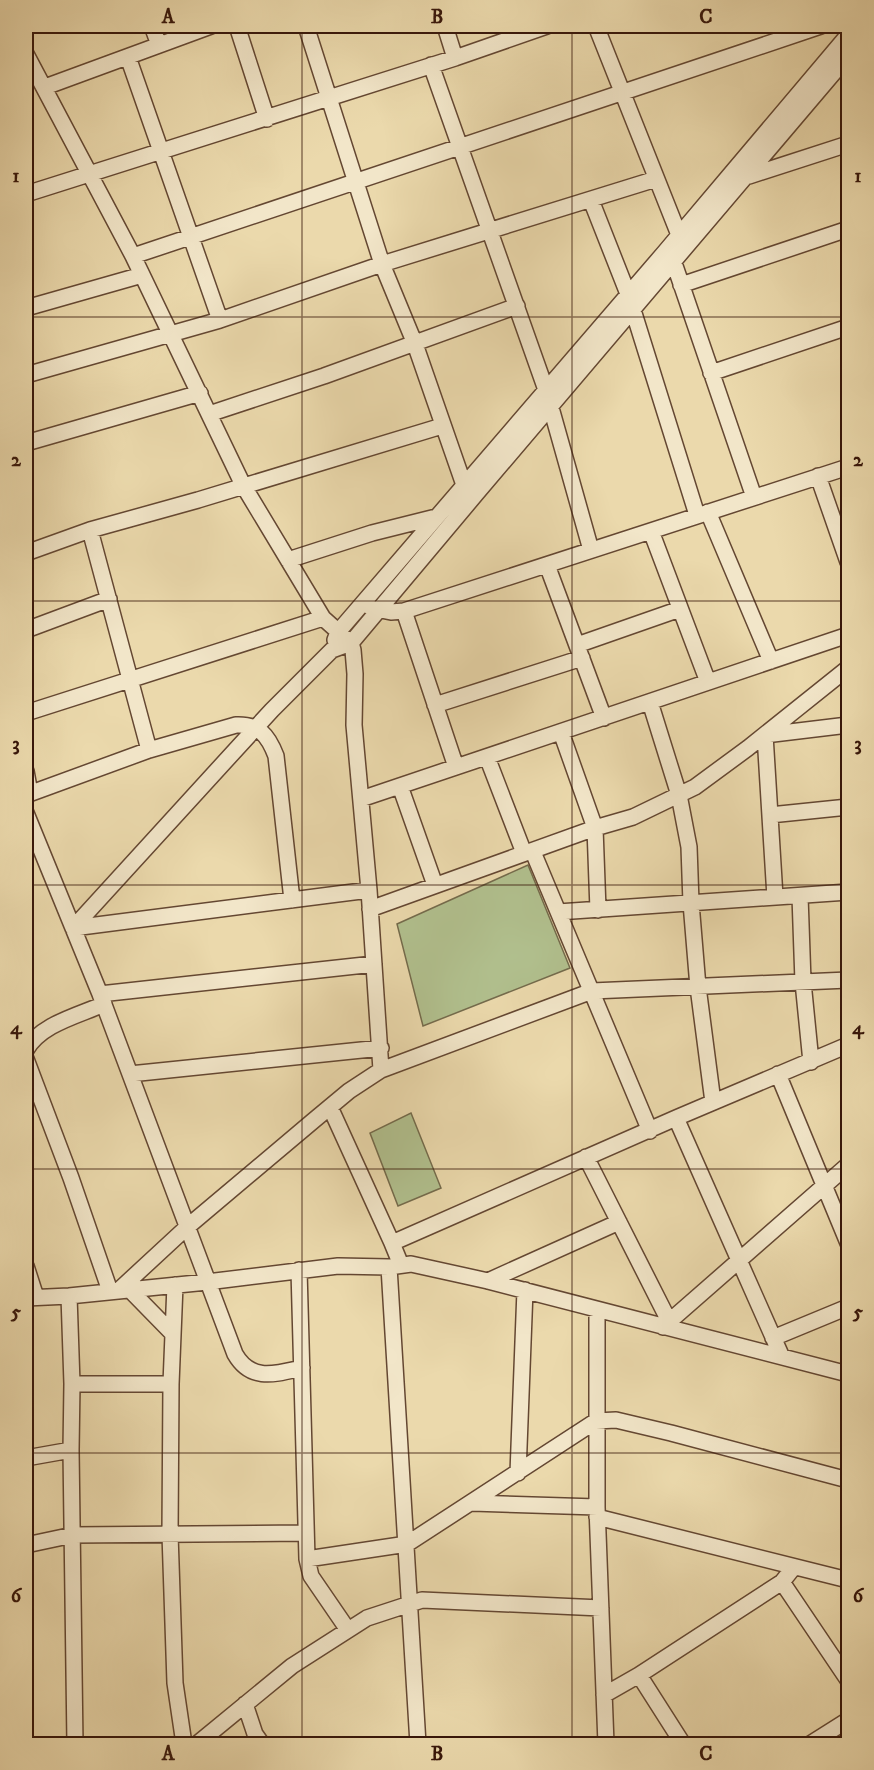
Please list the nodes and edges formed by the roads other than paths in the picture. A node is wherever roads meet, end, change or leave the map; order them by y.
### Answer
1 (152, 26) edge
2 (211, 26) edge
3 (237, 26) edge
4 (306, 26) edge
5 (445, 26) edge
6 (547, 26) edge
7 (596, 26) edge
8 (821, 26) edge
9 (849, 35) edge
10 (159, 45) junction
11 (849, 56) edge
12 (128, 57) junction
13 (455, 58) junction
14 (28, 62) edge
15 (431, 65) junction
16 (45, 87) junction
17 (622, 92) junction
18 (331, 98) junction
19 (267, 118) junction
20 (849, 144) edge
21 (460, 145) junction
22 (160, 152) junction
23 (90, 175) junction
24 (748, 176) junction
25 (656, 179) junction
26 (356, 181) junction
27 (722, 185) junction
28 (26, 194) edge
29 (591, 200) junction
30 (849, 229) edge
31 (490, 231) junction
32 (679, 235) junction
33 (191, 237) junction
34 (133, 256) junction
35 (674, 263) junction
36 (382, 264) junction
37 (142, 275) junction
38 (681, 285) junction
39 (628, 294) junction
40 (517, 306) junction
41 (26, 308) edge
42 (633, 310) junction
43 (220, 320) junction
44 (849, 327) edge
45 (171, 332) junction
46 (415, 344) junction
47 (711, 373) junction
48 (26, 375) edge
49 (546, 390) junction
50 (200, 393) junction
51 (550, 408) junction
52 (210, 414) junction
53 (442, 426) junction
54 (26, 443) edge
55 (849, 466) edge
56 (818, 476) junction
57 (243, 485) junction
58 (464, 485) junction
59 (754, 497) junction
60 (702, 514) junction
61 (436, 517) junction
62 (90, 530) junction
63 (651, 531) junction
64 (26, 550) edge
65 (591, 550) junction
66 (288, 560) junction
67 (849, 562) edge
68 (547, 565) junction
69 (109, 599) junction
70 (360, 606) junction
71 (680, 609) junction
72 (380, 610) junction
73 (404, 611) junction
74 (323, 618) junction
75 (26, 630) edge
76 (338, 632) junction
77 (849, 635) edge
78 (351, 643) junction
79 (332, 650) junction
80 (580, 651) junction
81 (771, 661) junction
82 (849, 668) edge
83 (130, 678) junction
84 (708, 682) junction
85 (650, 702) junction
86 (435, 705) junction
87 (26, 713) edge
88 (604, 718) junction
89 (849, 725) edge
90 (256, 728) junction
91 (561, 732) junction
92 (765, 735) junction
93 (149, 750) junction
94 (487, 757) junction
95 (456, 767) junction
96 (26, 771) edge
97 (400, 786) junction
98 (28, 794) edge
99 (679, 795) junction
100 (361, 799) junction
101 (849, 807) edge
102 (26, 813) edge
103 (770, 815) junction
104 (595, 828) junction
105 (528, 853) junction
106 (435, 885) junction
107 (369, 890) junction
108 (849, 892) edge
109 (800, 896) junction
110 (775, 897) junction
111 (292, 900) junction
112 (691, 903) junction
113 (370, 909) junction
114 (598, 910) junction
115 (558, 912) junction
116 (73, 928) junction
117 (374, 964) junction
118 (849, 980) edge
119 (803, 982) junction
120 (698, 987) junction
121 (592, 991) junction
122 (102, 999) junction
123 (849, 1046) edge
124 (381, 1048) junction
125 (26, 1050) edge
126 (26, 1059) edge
127 (811, 1062) junction
128 (381, 1070) junction
129 (130, 1074) junction
130 (778, 1074) junction
131 (713, 1102) junction
132 (330, 1107) junction
133 (676, 1118) junction
134 (650, 1131) junction
135 (586, 1157) junction
136 (849, 1164) edge
137 (823, 1185) junction
138 (619, 1222) junction
139 (186, 1228) junction
140 (392, 1243) junction
141 (849, 1244) edge
142 (739, 1259) junction
143 (26, 1266) edge
144 (395, 1266) junction
145 (299, 1269) junction
146 (488, 1281) junction
147 (207, 1282) junction
148 (175, 1285) junction
149 (119, 1290) junction
150 (525, 1290) junction
151 (69, 1296) junction
152 (31, 1297) edge
153 (849, 1307) edge
154 (597, 1310) junction
155 (666, 1324) junction
156 (173, 1334) junction
157 (774, 1338) junction
158 (781, 1355) junction
159 (302, 1368) junction
160 (849, 1374) edge
161 (72, 1384) junction
162 (171, 1384) junction
163 (596, 1421) junction
164 (71, 1450) junction
165 (26, 1458) edge
166 (518, 1473) junction
167 (849, 1480) edge
168 (472, 1503) junction
169 (597, 1512) junction
170 (305, 1533) junction
171 (170, 1534) junction
172 (73, 1535) junction
173 (407, 1544) junction
174 (26, 1545) edge
175 (307, 1559) junction
176 (794, 1567) junction
177 (849, 1580) edge
178 (782, 1582) junction
179 (410, 1603) junction
180 (601, 1608) junction
181 (348, 1630) junction
182 (639, 1675) junction
183 (849, 1680) edge
184 (604, 1695) junction
185 (245, 1704) junction
186 (849, 1720) edge
187 (75, 1744) edge
188 (184, 1744) edge
189 (197, 1744) edge
190 (262, 1744) edge
191 (418, 1744) edge
192 (606, 1744) edge
193 (683, 1744) edge
194 (810, 1744) edge

1 - 10 street
2 - 10 street
3 - 19 street
4 - 18 street
5 - 13 street
6 - 13 street
7 - 17 street
8 - 17 street
9 - 27 street
10 - 12 street
11 - 24 street
12 - 16 street
12 - 22 street
13 - 15 street
14 - 16 street
15 - 18 street
15 - 21 street
16 - 23 street
17 - 21 street
17 - 25 street
18 - 19 street
18 - 26 street
19 - 22 street
20 - 24 street
21 - 26 street
21 - 31 street
22 - 23 street
22 - 33 street
23 - 28 street
23 - 34 street
24 - 27 street
24 - 35 street
25 - 29 street
25 - 32 street
26 - 33 street
26 - 36 street
27 - 32 street
29 - 31 street
29 - 39 street
30 - 38 street
31 - 36 street
31 - 40 street
32 - 39 street
33 - 34 street
33 - 43 street
34 - 37 street
35 - 38 street
35 - 42 street
36 - 43 street
36 - 46 street
37 - 41 street
37 - 45 street
38 - 47 street
39 - 42 street
39 - 49 street
40 - 46 street
40 - 49 street
42 - 51 street
42 - 60 street
43 - 45 street
44 - 47 street
45 - 48 street
45 - 50 street
46 - 52 street
46 - 53 street
47 - 59 street
49 - 51 street
49 - 58 street
50 - 52 street
50 - 54 street
51 - 65 street
51 - 72 street
52 - 57 street
53 - 57 street
53 - 58 street
55 - 56 street
56 - 59 street
56 - 67 street
57 - 62 street
57 - 66 street
58 - 61 street
59 - 60 street
60 - 63 street
60 - 81 street
61 - 66 street
61 - 70 street
62 - 64 street
62 - 69 street
63 - 65 street
63 - 71 street
65 - 68 street
66 - 74 street
68 - 73 street
68 - 80 street
69 - 75 street
69 - 83 street
70 - 72 street
70 - 76 street
71 - 80 street
71 - 84 street
72 - 73 street
72 - 78 street
73 - 86 street
74 - 76 street
74 - 83 street
76 - 78 street
76 - 79 street
77 - 81 street
78 - 79 street
78 - 100 street
79 - 90 street
80 - 86 street
80 - 88 street
81 - 84 street
82 - 92 street
83 - 87 street
83 - 93 street
84 - 85 street
85 - 88 street
85 - 99 street
86 - 95 street
88 - 91 street
89 - 92 street
90 - 93 street
90 - 111 street
90 - 116 street
91 - 94 street
91 - 104 street
92 - 99 street
92 - 103 street
93 - 98 street
94 - 95 street
94 - 105 street
95 - 97 street
96 - 98 street
97 - 100 street
97 - 106 street
99 - 104 street
99 - 112 street
100 - 107 street
101 - 103 street
102 - 116 street
103 - 110 street
104 - 105 street
104 - 114 street
105 - 106 street
105 - 115 street
106 - 113 street
107 - 111 street
107 - 113 street
108 - 109 street
109 - 110 street
109 - 119 street
110 - 112 street
111 - 116 street
112 - 114 street
112 - 120 street
113 - 117 street
114 - 115 street
115 - 121 street
116 - 122 street
117 - 122 street
117 - 124 street
118 - 119 street
119 - 120 street
119 - 127 street
120 - 121 street
120 - 131 street
121 - 128 street
121 - 134 street
122 - 125 street
122 - 129 street
123 - 127 street
124 - 128 street
124 - 129 street
126 - 149 street
127 - 130 street
128 - 132 street
129 - 139 street
130 - 131 street
130 - 137 street
131 - 133 street
132 - 139 street
132 - 140 street
133 - 134 street
133 - 142 street
134 - 135 street
135 - 138 street
135 - 140 street
136 - 137 street
137 - 141 street
137 - 142 street
138 - 146 street
138 - 155 street
139 - 147 street
139 - 149 street
140 - 144 street
142 - 155 street
142 - 157 street
143 - 152 street
144 - 145 street
144 - 146 street
144 - 173 street
145 - 147 street
145 - 159 street
146 - 150 street
147 - 148 street
147 - 159 street
148 - 149 street
148 - 156 street
149 - 151 street
149 - 156 street
150 - 154 street
150 - 166 street
151 - 152 street
151 - 161 street
153 - 157 street
154 - 155 street
154 - 163 street
155 - 158 street
156 - 162 street
157 - 158 street
158 - 160 street
159 - 170 street
161 - 162 street
161 - 164 street
162 - 171 street
163 - 166 street
163 - 167 street
163 - 169 street
164 - 165 street
164 - 172 street
166 - 168 street
168 - 169 street
168 - 173 street
169 - 176 street
169 - 180 street
170 - 171 street
170 - 175 street
171 - 172 street
171 - 188 street
172 - 174 street
172 - 187 street
173 - 175 street
173 - 179 street
175 - 181 street
176 - 177 street
176 - 178 street
178 - 182 street
178 - 183 street
179 - 180 street
179 - 181 street
179 - 191 street
180 - 184 street
181 - 185 street
182 - 184 street
182 - 193 street
184 - 192 street
185 - 189 street
185 - 190 street
186 - 194 street

